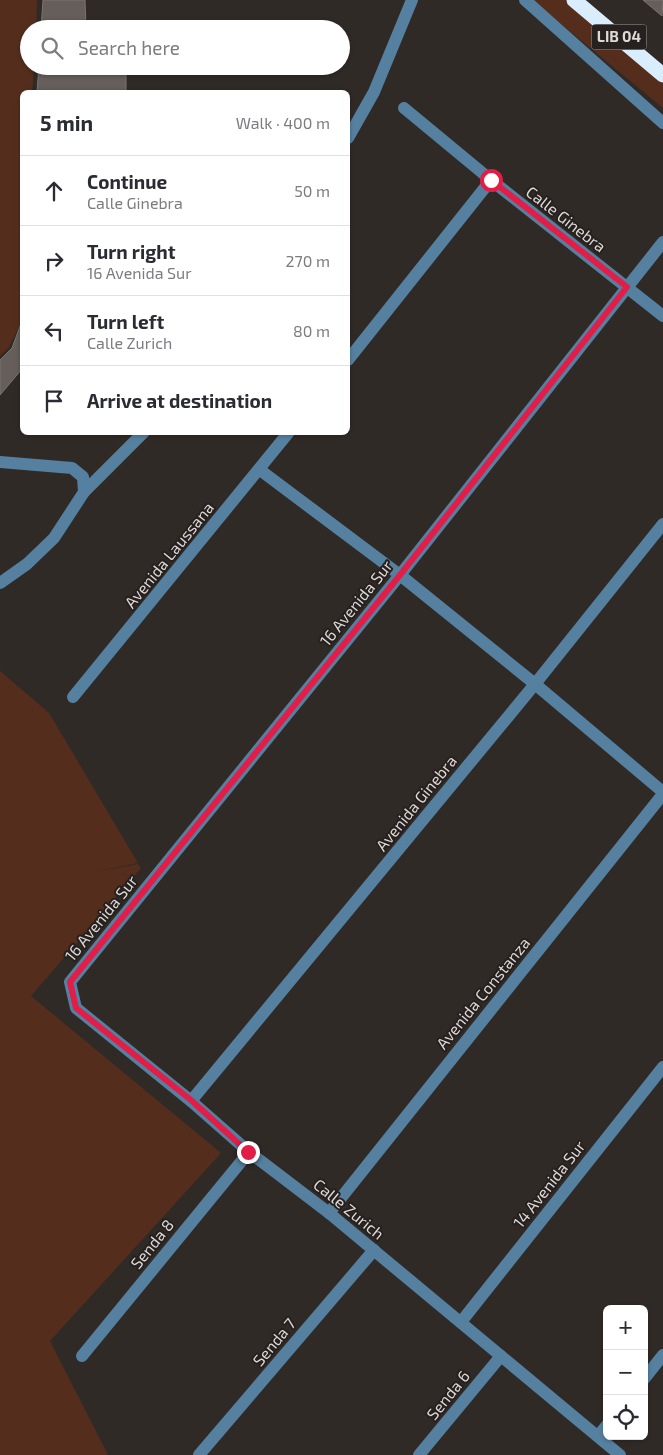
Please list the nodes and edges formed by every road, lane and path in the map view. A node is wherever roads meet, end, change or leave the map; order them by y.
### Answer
1 (412, 0) edge
2 (525, 0) edge
3 (574, 0) edge
4 (663, 75) edge
5 (404, 108) dead end
6 (663, 123) edge
7 (350, 134) edge
8 (491, 180) junction
9 (663, 242) edge
10 (627, 287) junction
11 (663, 316) edge
12 (350, 357) edge
13 (141, 435) edge
14 (287, 435) edge
15 (0, 462) edge
16 (260, 470) junction
17 (84, 492) junction
18 (663, 524) edge
19 (400, 575) junction
20 (0, 583) edge
21 (534, 684) junction
22 (74, 697) dead end
23 (663, 793) edge
24 (70, 982) joint
25 (663, 1067) edge
26 (191, 1100) junction
27 (248, 1152) junction
28 (329, 1213) junction
29 (374, 1250) junction
30 (461, 1322) junction
31 (82, 1356) dead end
32 (501, 1356) junction
33 (663, 1356) edge
34 (648, 1374) edge
35 (603, 1430) edge
36 (598, 1436) junction
37 (199, 1455) edge
38 (419, 1455) edge
39 (620, 1455) edge

1 - 7 street
2 - 6 street
3 - 4 highway, LIB 04
5 - 8 street, Calle Ginebra
8 - 10 street, Calle Ginebra
8 - 12 street
9 - 10 street, 16 Avenida Sur
10 - 11 street, Calle Ginebra
10 - 19 street, 16 Avenida Sur
13 - 17 street
14 - 16 street, Avenida Laussana
15 - 17 street
16 - 19 street
16 - 22 street, Avenida Laussana
17 - 20 street
18 - 21 street, Avenida Ginebra
19 - 21 street
19 - 24 street, 16 Avenida Sur
21 - 23 street
21 - 26 street, Avenida Ginebra
23 - 28 street, Avenida Constanza
24 - 26 street, Calle Zurich
25 - 30 street, 14 Avenida Sur
26 - 27 street, Calle Zurich
27 - 28 street, Calle Zurich
27 - 31 street, Senda 8
28 - 29 street, Calle Zurich
29 - 30 street, Calle Zurich
29 - 37 street, Senda 7
30 - 32 street, Calle Zurich
32 - 36 street, Calle Zurich
32 - 38 street, Senda 6
33 - 34 street
35 - 36 street
36 - 39 street, Calle Zurich

